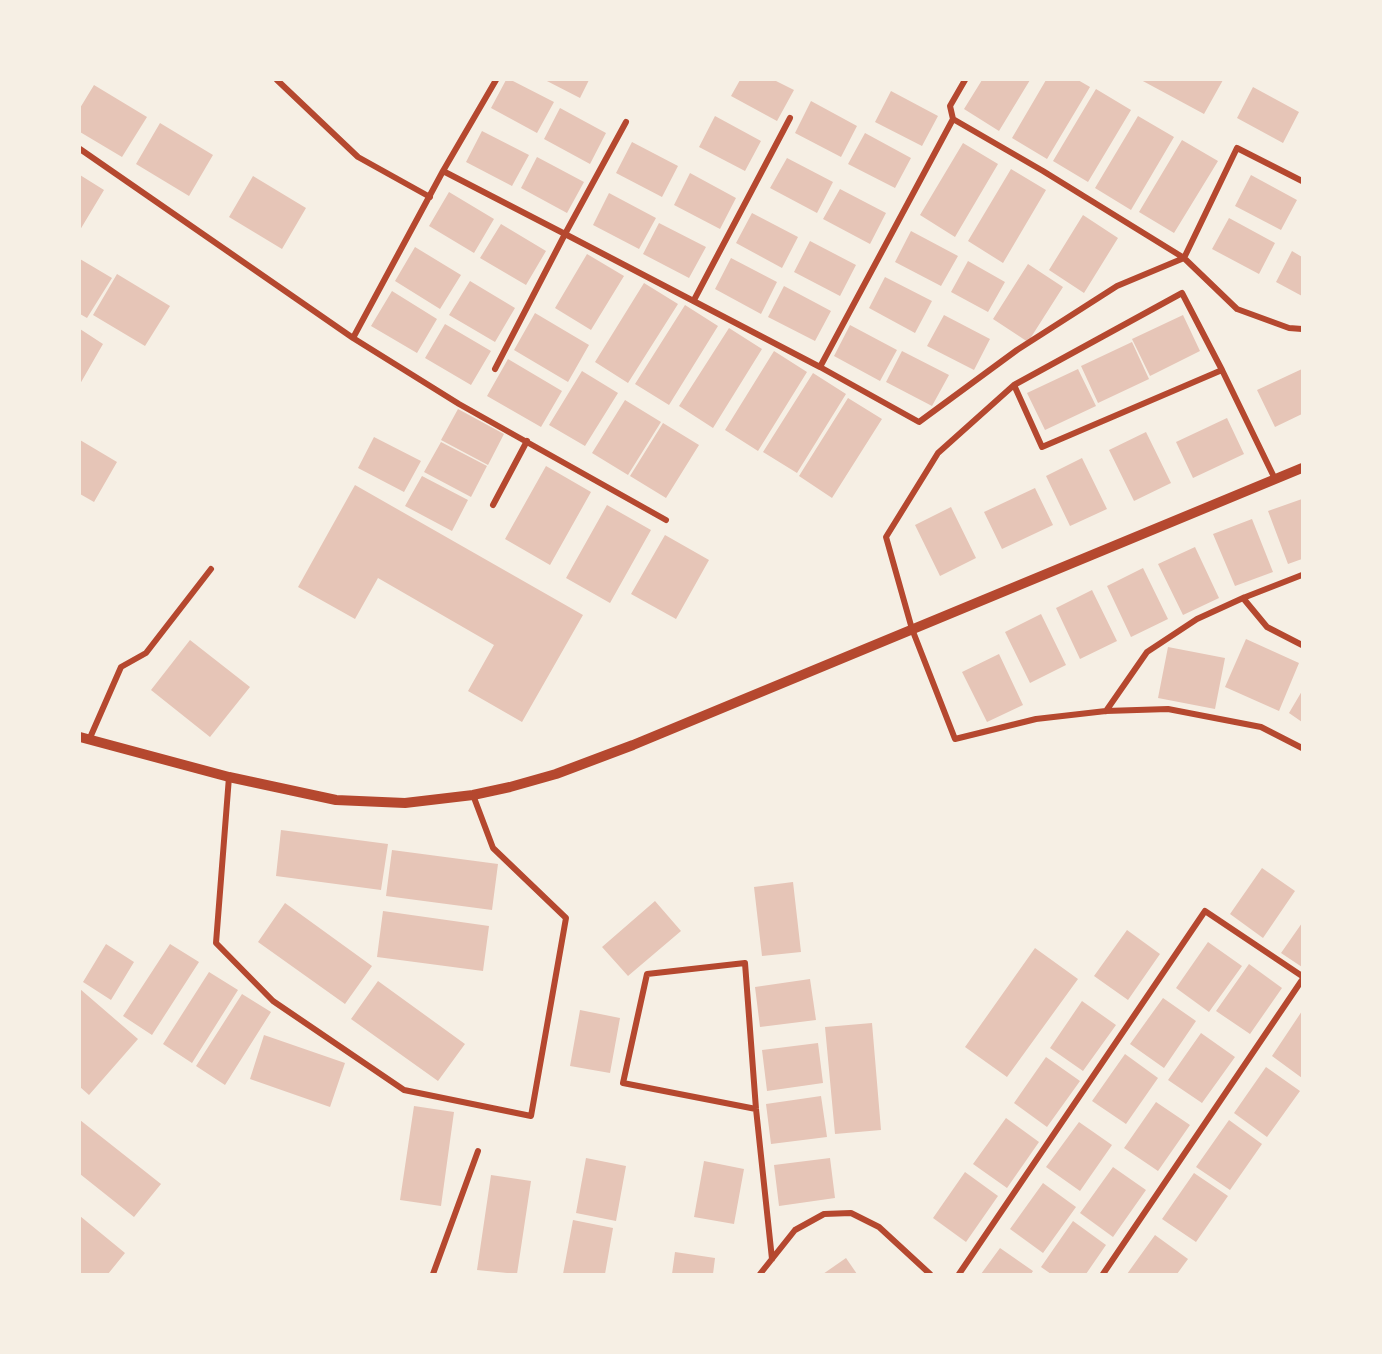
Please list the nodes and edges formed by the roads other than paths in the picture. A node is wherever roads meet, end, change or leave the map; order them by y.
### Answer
1 (277, 80) edge
2 (496, 80) edge
3 (965, 80) edge
4 (790, 118) dead end
5 (953, 119) junction
6 (626, 122) dead end
7 (80, 149) edge
8 (443, 171) junction
9 (1302, 181) edge
10 (430, 197) junction
11 (565, 234) junction
12 (1184, 258) junction
13 (694, 300) junction
14 (1302, 329) edge
15 (353, 338) junction
16 (820, 368) junction
17 (495, 369) dead end
18 (1222, 370) junction
19 (1014, 385) junction
20 (527, 441) junction
21 (1302, 468) edge
22 (1275, 479) junction
23 (493, 505) dead end
24 (666, 520) dead end
25 (211, 569) dead end
26 (1302, 575) edge
27 (1242, 598) junction
28 (912, 629) junction
29 (1302, 645) edge
30 (1106, 711) junction
31 (84, 739) edge
32 (1302, 748) edge
33 (229, 777) junction
34 (472, 795) junction
35 (1302, 978) edge
36 (756, 1109) junction
37 (478, 1150) dead end
38 (772, 1259) junction
39 (433, 1275) edge
40 (760, 1275) edge
41 (930, 1275) edge
42 (959, 1275) edge
43 (1103, 1275) edge

1 - 10 street
2 - 8 street
3 - 5 street
4 - 13 street
5 - 12 street
5 - 16 street
6 - 11 street
7 - 15 street
8 - 10 street
8 - 11 street
9 - 12 street
10 - 15 street
11 - 13 street
11 - 17 street
12 - 14 street
12 - 16 street
13 - 16 street
15 - 20 street
18 - 19 street
18 - 19 street
18 - 22 street
19 - 28 street
20 - 23 street
20 - 24 street
21 - 22 street
22 - 28 street
25 - 31 street
26 - 27 street
27 - 29 street
27 - 30 street
28 - 30 street
28 - 34 street
30 - 32 street
31 - 33 street
33 - 34 street
33 - 34 street
35 - 42 street
35 - 43 street
36 - 36 street
36 - 38 street
37 - 39 street
38 - 40 street
38 - 41 street

